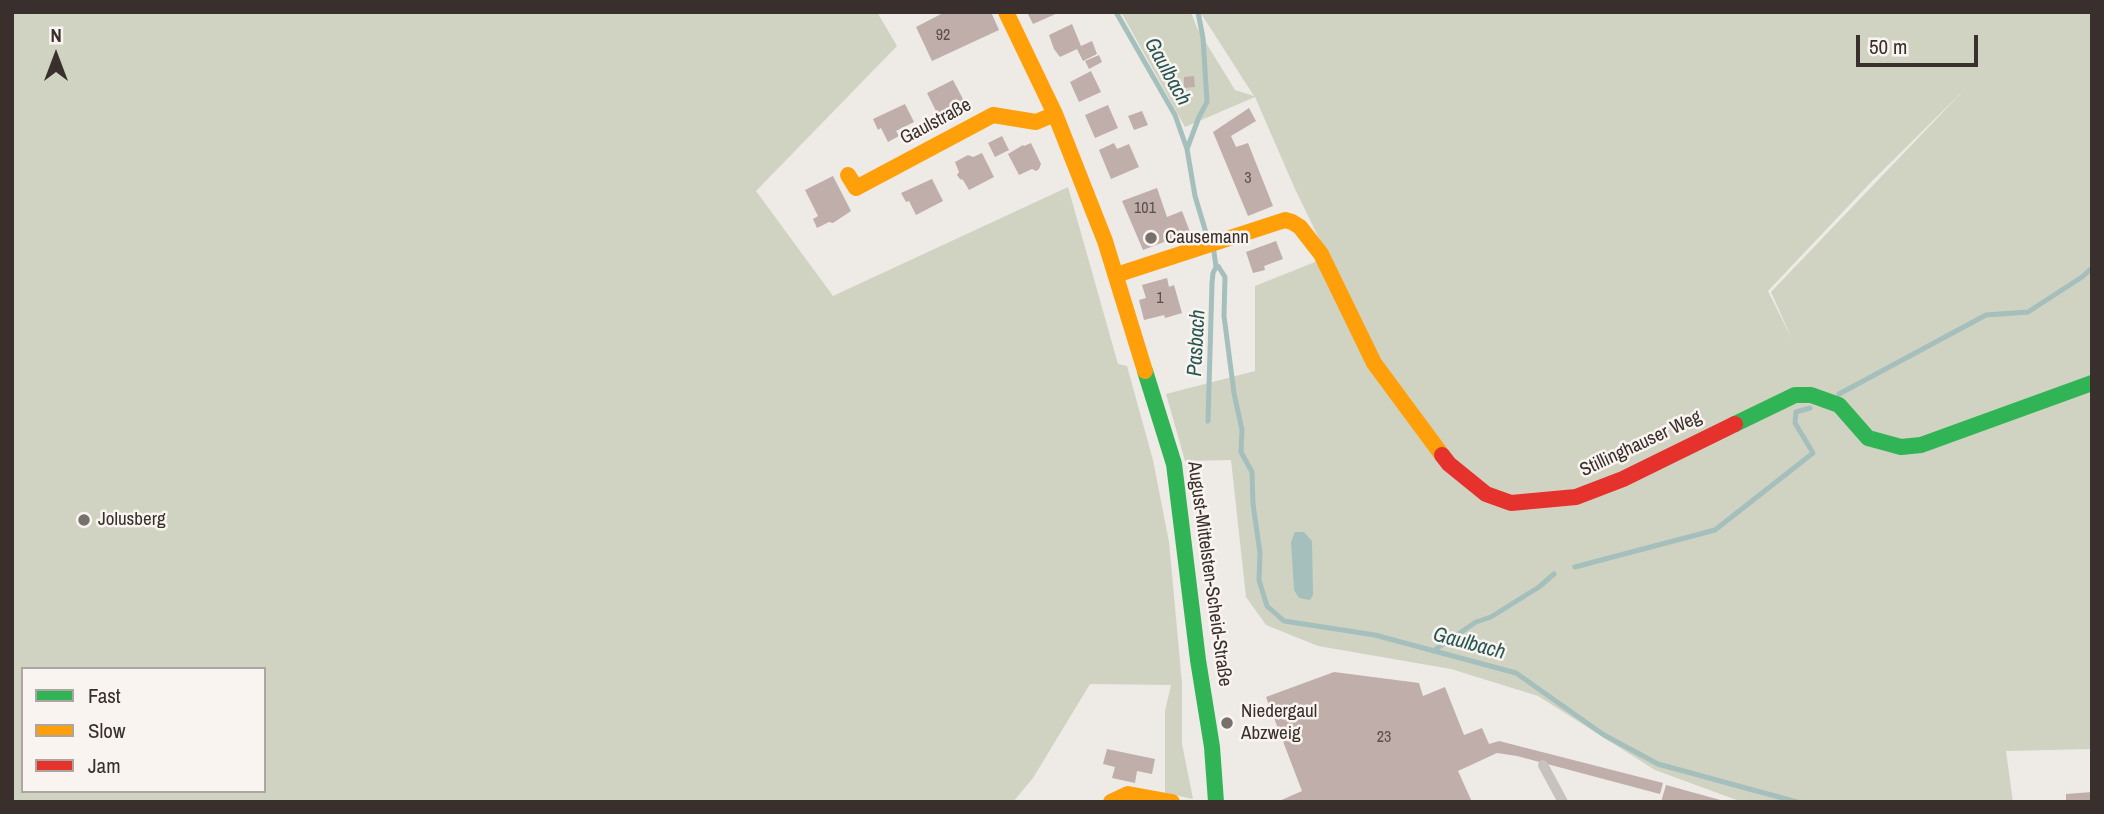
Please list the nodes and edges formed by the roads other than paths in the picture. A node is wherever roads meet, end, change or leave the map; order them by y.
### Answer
1 (1006, 12) edge
2 (1055, 114) junction
3 (848, 175) dead end
4 (1116, 275) junction
5 (2092, 383) edge
6 (1543, 765) dead end
7 (1111, 802) edge
8 (1172, 802) edge
9 (1216, 802) edge
10 (1563, 802) edge

1 - 2 street
2 - 3 street, Gaulstraße
2 - 4 street
4 - 5 street, Stillinghauser Weg
4 - 9 street, August-Mittelsten-Scheid-Straße
6 - 10 lane
7 - 8 street

